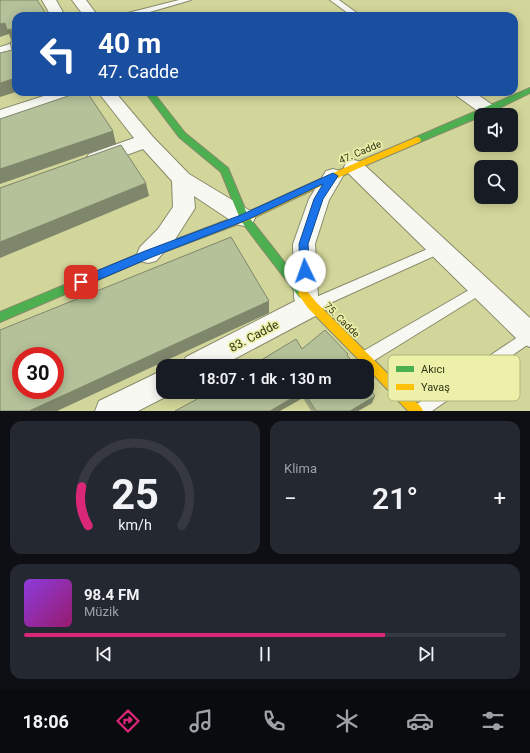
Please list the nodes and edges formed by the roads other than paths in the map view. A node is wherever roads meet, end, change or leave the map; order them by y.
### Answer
1 (49, 0) edge
2 (79, 0) edge
3 (187, 0) edge
4 (334, 0) edge
5 (56, 12) edge
6 (88, 12) edge
7 (142, 12) edge
8 (351, 12) edge
9 (12, 48) edge
10 (0, 52) edge
11 (530, 90) edge
12 (61, 96) edge
13 (109, 96) edge
14 (153, 96) edge
15 (469, 96) edge
16 (517, 96) edge
17 (518, 96) edge
18 (485, 108) edge
19 (492, 108) edge
20 (0, 116) edge
21 (474, 116) edge
22 (146, 141) junction
23 (80, 165) edge
24 (354, 167) junction
25 (333, 176) junction
26 (182, 179) junction
27 (244, 218) junction
28 (439, 248) junction
29 (148, 254) junction
30 (481, 288) junction
31 (309, 302) junction
32 (0, 317) edge
33 (530, 335) edge
34 (498, 355) edge
35 (365, 358) junction
36 (207, 359) edge
37 (388, 384) edge
38 (156, 387) edge
39 (403, 401) edge
40 (423, 401) edge
41 (410, 409) edge
42 (109, 411) edge

1 - 5 street
2 - 6 street
3 - 7 lane
4 - 8 lane
9 - 10 street
11 - 17 street, 47. Cadde
12 - 20 street
13 - 22 street
14 - 27 street, 75. Cadde
15 - 18 street
16 - 19 street, 47. Cadde
21 - 24 street, 47. Cadde
22 - 23 street
22 - 26 street
24 - 25 street, 47. Cadde
24 - 28 street
25 - 27 street, 47. Cadde
25 - 31 street
26 - 27 street
26 - 29 street
27 - 29 street, 47. Cadde
27 - 31 street, 75. Cadde
28 - 30 street
28 - 31 lane
29 - 32 street, 47. Cadde
30 - 33 street
30 - 35 lane
31 - 35 street, 75. Cadde
31 - 36 street, 83. Cadde
33 - 34 lane
35 - 37 street, 75. Cadde
38 - 42 street
39 - 41 street, 75. Cadde
40 - 41 lane

